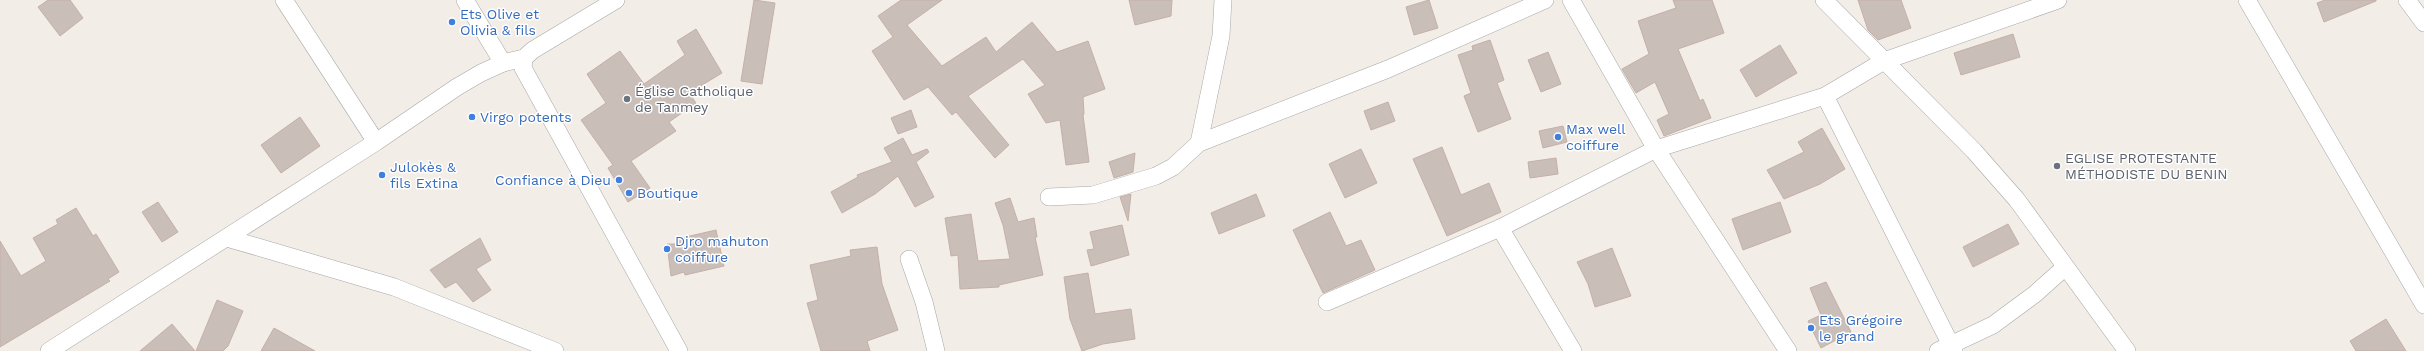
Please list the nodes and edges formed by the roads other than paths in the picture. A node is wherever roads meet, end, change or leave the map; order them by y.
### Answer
1 (284, 0) edge
2 (465, 0) edge
3 (616, 0) edge
4 (1223, 0) edge
5 (1545, 0) edge
6 (1571, 0) edge
7 (1824, 0) edge
8 (2058, 0) edge
9 (2247, 0) edge
10 (2407, 0) edge
11 (2424, 23) edge
12 (524, 58) junction
13 (1884, 60) junction
14 (503, 63) junction
15 (1825, 96) junction
16 (376, 142) junction
17 (1199, 143) junction
18 (1656, 149) junction
19 (1049, 197) dead end
20 (1500, 228) junction
21 (227, 238) junction
22 (909, 259) dead end
23 (2064, 268) junction
24 (1327, 302) dead end
25 (2424, 305) edge
26 (1947, 349) edge
27 (549, 350) edge
28 (49, 351) edge
29 (679, 351) edge
30 (936, 351) edge
31 (1573, 351) edge
32 (1788, 351) edge
33 (2127, 351) edge

1 - 16 street
2 - 14 street
3 - 12 street
4 - 17 street
5 - 17 street
6 - 18 street
7 - 13 street
8 - 13 street
9 - 25 street
10 - 11 street
12 - 14 street
12 - 29 street
13 - 15 street
13 - 23 street
14 - 16 street
15 - 18 street
15 - 26 street
16 - 21 street
17 - 19 street
18 - 20 street
18 - 32 street
20 - 24 street
20 - 31 street
21 - 27 street
21 - 28 street
22 - 30 street
23 - 26 street
23 - 33 street

